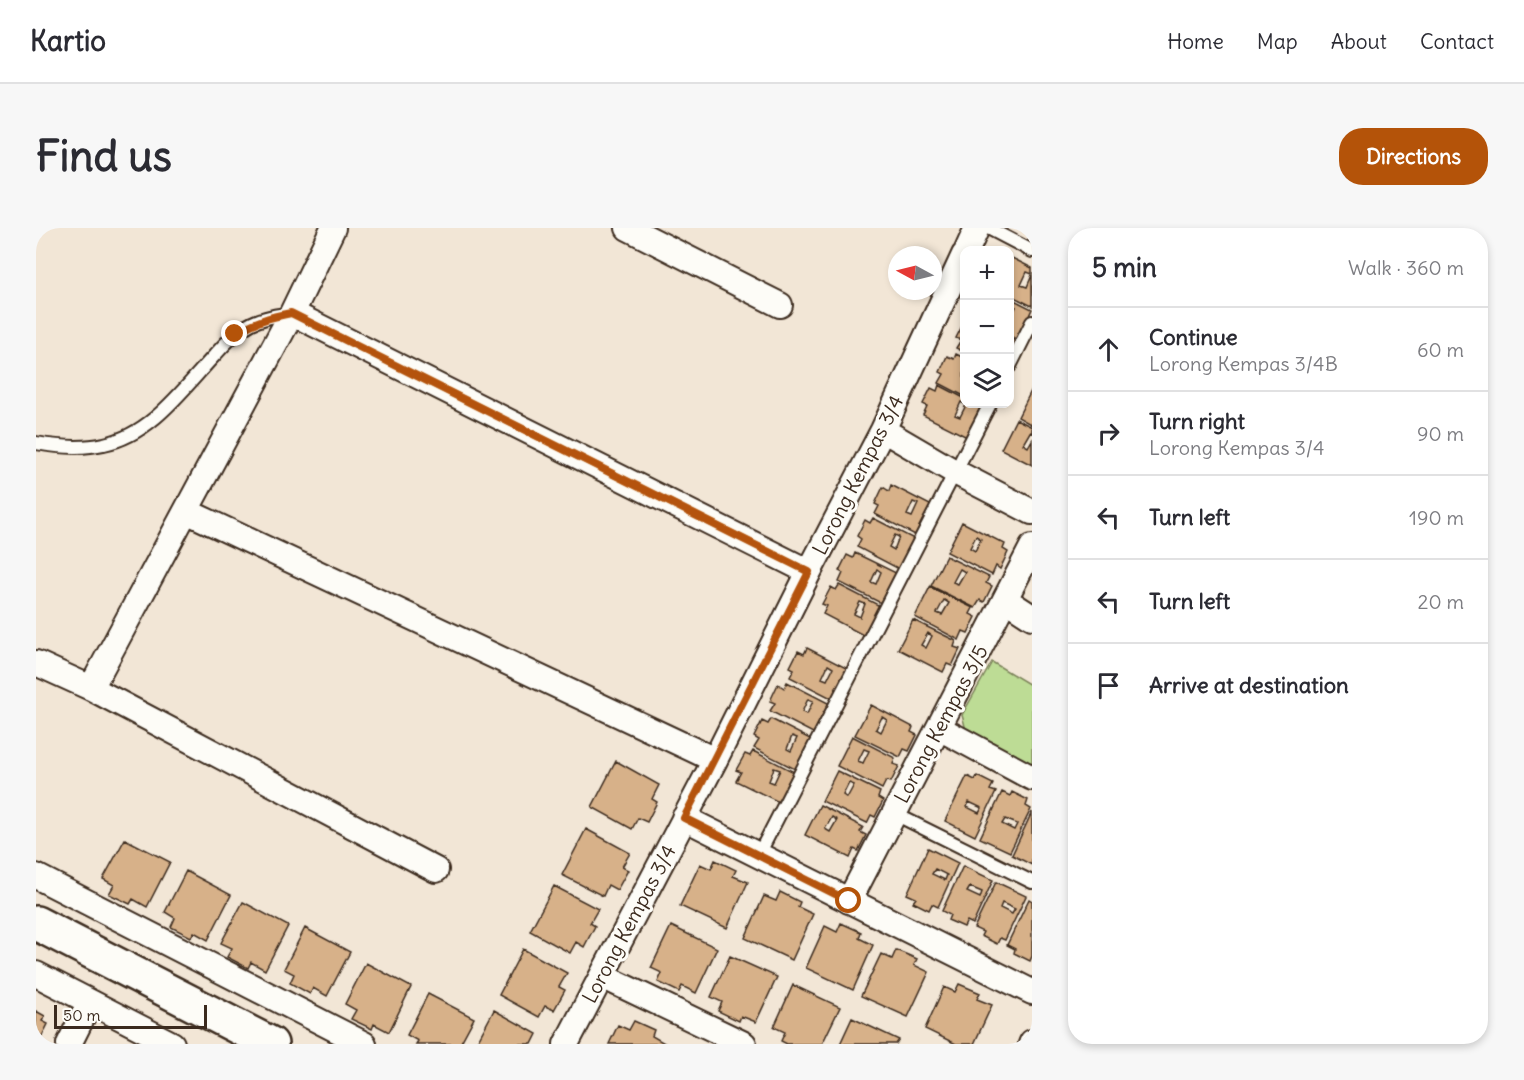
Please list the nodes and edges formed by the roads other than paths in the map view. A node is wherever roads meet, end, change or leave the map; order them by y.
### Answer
1 (333, 228) edge
2 (628, 228) edge
3 (977, 228) edge
4 (988, 228) edge
5 (969, 246) edge
6 (1032, 251) edge
7 (960, 264) edge
8 (780, 305) dead end
9 (291, 313) junction
10 (1032, 322) edge
11 (1014, 358) edge
12 (988, 408) edge
13 (883, 430) junction
14 (36, 443) edge
15 (955, 472) junction
16 (186, 511) junction
17 (1032, 512) edge
18 (1032, 547) edge
19 (809, 572) junction
20 (1006, 600) junction
21 (1032, 617) edge
22 (36, 663) edge
23 (91, 688) junction
24 (939, 728) junction
25 (715, 760) junction
26 (1032, 778) edge
27 (895, 814) junction
28 (684, 818) junction
29 (758, 856) junction
30 (436, 870) dead end
31 (36, 876) edge
32 (1032, 882) edge
33 (849, 901) junction
34 (36, 923) edge
35 (36, 974) edge
36 (602, 976) junction
37 (1032, 992) edge
38 (90, 1002) junction
39 (69, 1044) edge
40 (172, 1044) edge
41 (271, 1044) edge
42 (364, 1044) edge
43 (566, 1044) edge
44 (744, 1044) edge

1 - 9 street
2 - 8 street
3 - 5 street
4 - 6 lane
7 - 13 street, Lorong Kempas 3/4
9 - 14 lane
9 - 16 street
9 - 19 street
10 - 11 lane
12 - 15 lane
13 - 15 street
13 - 19 street, Lorong Kempas 3/4
15 - 17 street
15 - 29 lane
16 - 23 street
16 - 25 street
18 - 20 street, Lorong Kempas 3/5
19 - 25 street, Lorong Kempas 3/4
20 - 21 street
20 - 24 street, Lorong Kempas 3/5
22 - 23 street
23 - 30 street
24 - 26 street
24 - 27 street, Lorong Kempas 3/5
25 - 28 street, Lorong Kempas 3/4
27 - 32 lane
27 - 33 street, Lorong Kempas 3/5
28 - 29 street
28 - 36 street, Lorong Kempas 3/4
29 - 33 street
31 - 42 street
33 - 37 street
34 - 41 street
35 - 38 street
36 - 43 street, Lorong Kempas 3/4
36 - 44 street
38 - 39 street
38 - 40 street

